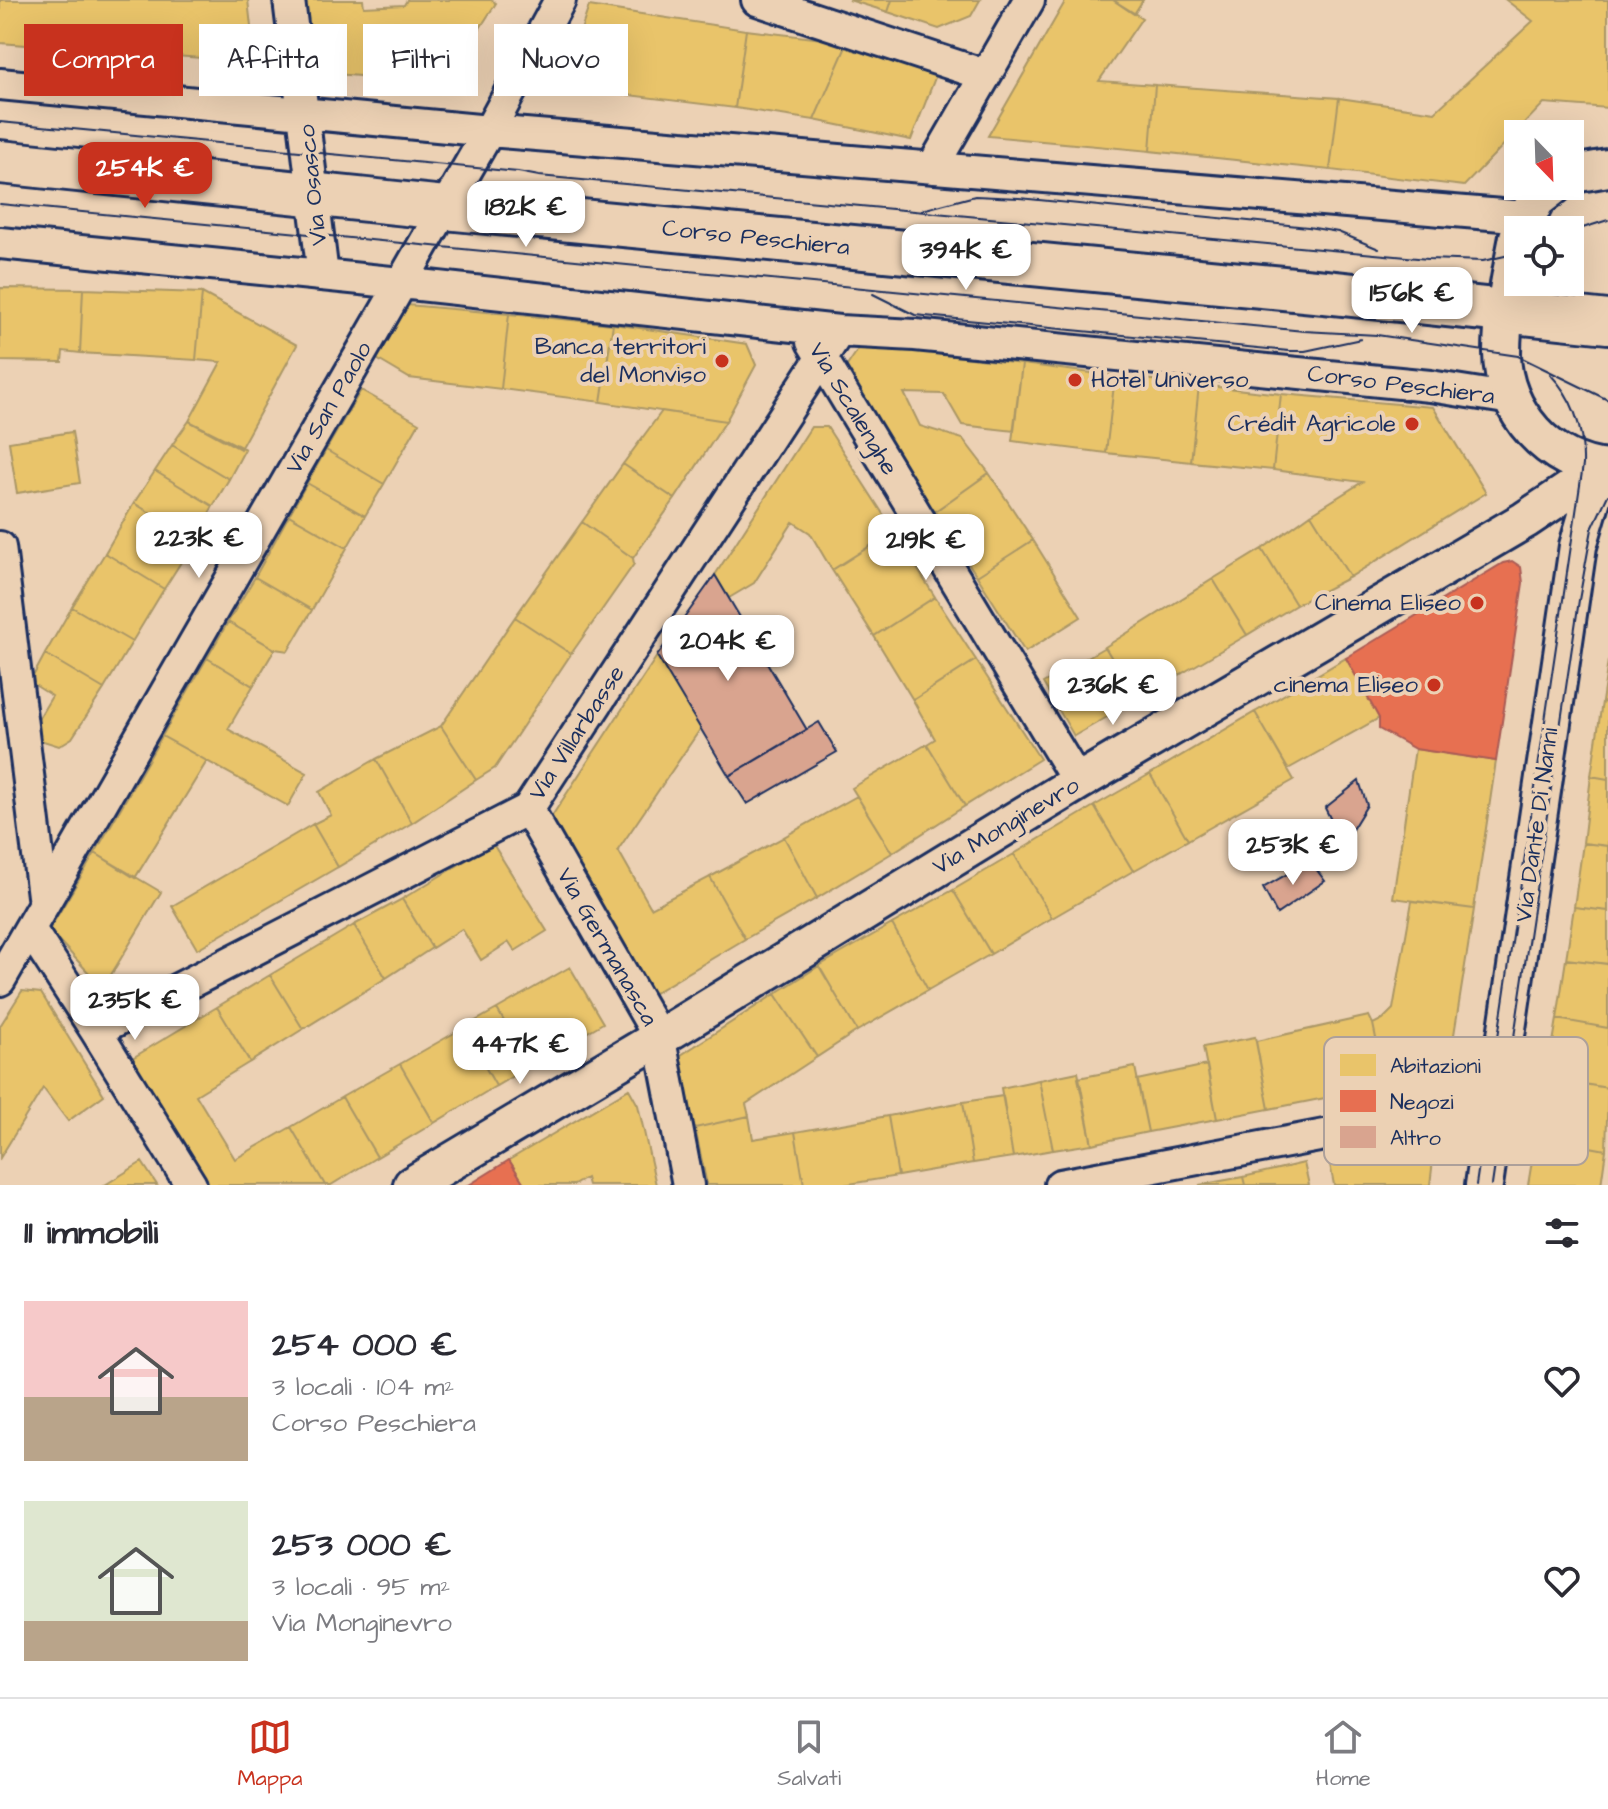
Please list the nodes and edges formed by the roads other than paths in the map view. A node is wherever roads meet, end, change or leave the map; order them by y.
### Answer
1 (289, 0) edge
2 (560, 0) edge
3 (757, 0) edge
4 (1029, 0) edge
5 (985, 75) junction
6 (0, 84) edge
7 (305, 113) junction
8 (489, 131) junction
9 (0, 162) edge
10 (932, 168) junction
11 (1608, 168) edge
12 (1584, 172) edge
13 (313, 194) junction
14 (445, 208) junction
15 (1504, 226) edge
16 (0, 243) edge
17 (323, 275) junction
18 (401, 283) junction
19 (1510, 296) edge
20 (1507, 313) junction
21 (1608, 322) edge
22 (830, 343) junction
23 (1512, 399) junction
24 (1605, 469) edge
25 (0, 547) edge
26 (1078, 782) junction
27 (528, 809) junction
28 (37, 917) junction
29 (0, 980) edge
30 (96, 1031) junction
31 (1506, 1037) edge
32 (659, 1038) junction
33 (1324, 1135) edge
34 (1487, 1165) edge
35 (191, 1185) edge
36 (412, 1185) edge
37 (688, 1185) edge
38 (1060, 1185) edge
39 (1484, 1185) edge

1 - 7 street, Via Osasco
2 - 8 street, Via San Paolo
3 - 5 street
4 - 5 street
5 - 10 street
6 - 7 street
7 - 8 street
7 - 13 street, Via Osasco
8 - 10 street
8 - 14 street, Via San Paolo
9 - 13 main road, Corso Peschiera
10 - 15 street
11 - 12 street
13 - 14 main road, Corso Peschiera
13 - 17 street, Via Osasco
14 - 18 street, Via San Paolo
14 - 20 main road, Corso Peschiera
16 - 17 street
17 - 18 street
18 - 22 street, Via Scalenghe
18 - 28 street, Via San Paolo
19 - 20 street
20 - 21 main road, Corso Peschiera
20 - 23 street
22 - 23 street, Corso Peschiera
22 - 26 street, Via Scalenghe
22 - 27 street, Via Villarbasse
23 - 24 street
24 - 26 street, Via Monginevro
24 - 31 street, Via Dante Di Nanni
25 - 28 street
26 - 32 street, Via Monginevro
27 - 30 street, Via Villarbasse
27 - 32 street, Via Germanasca
28 - 29 street, Via San Paolo
28 - 30 street
30 - 35 street
32 - 36 street, Via Monginevro
32 - 37 street, Via Germanasca
33 - 38 street
34 - 39 street, Via Dante Di Nanni

